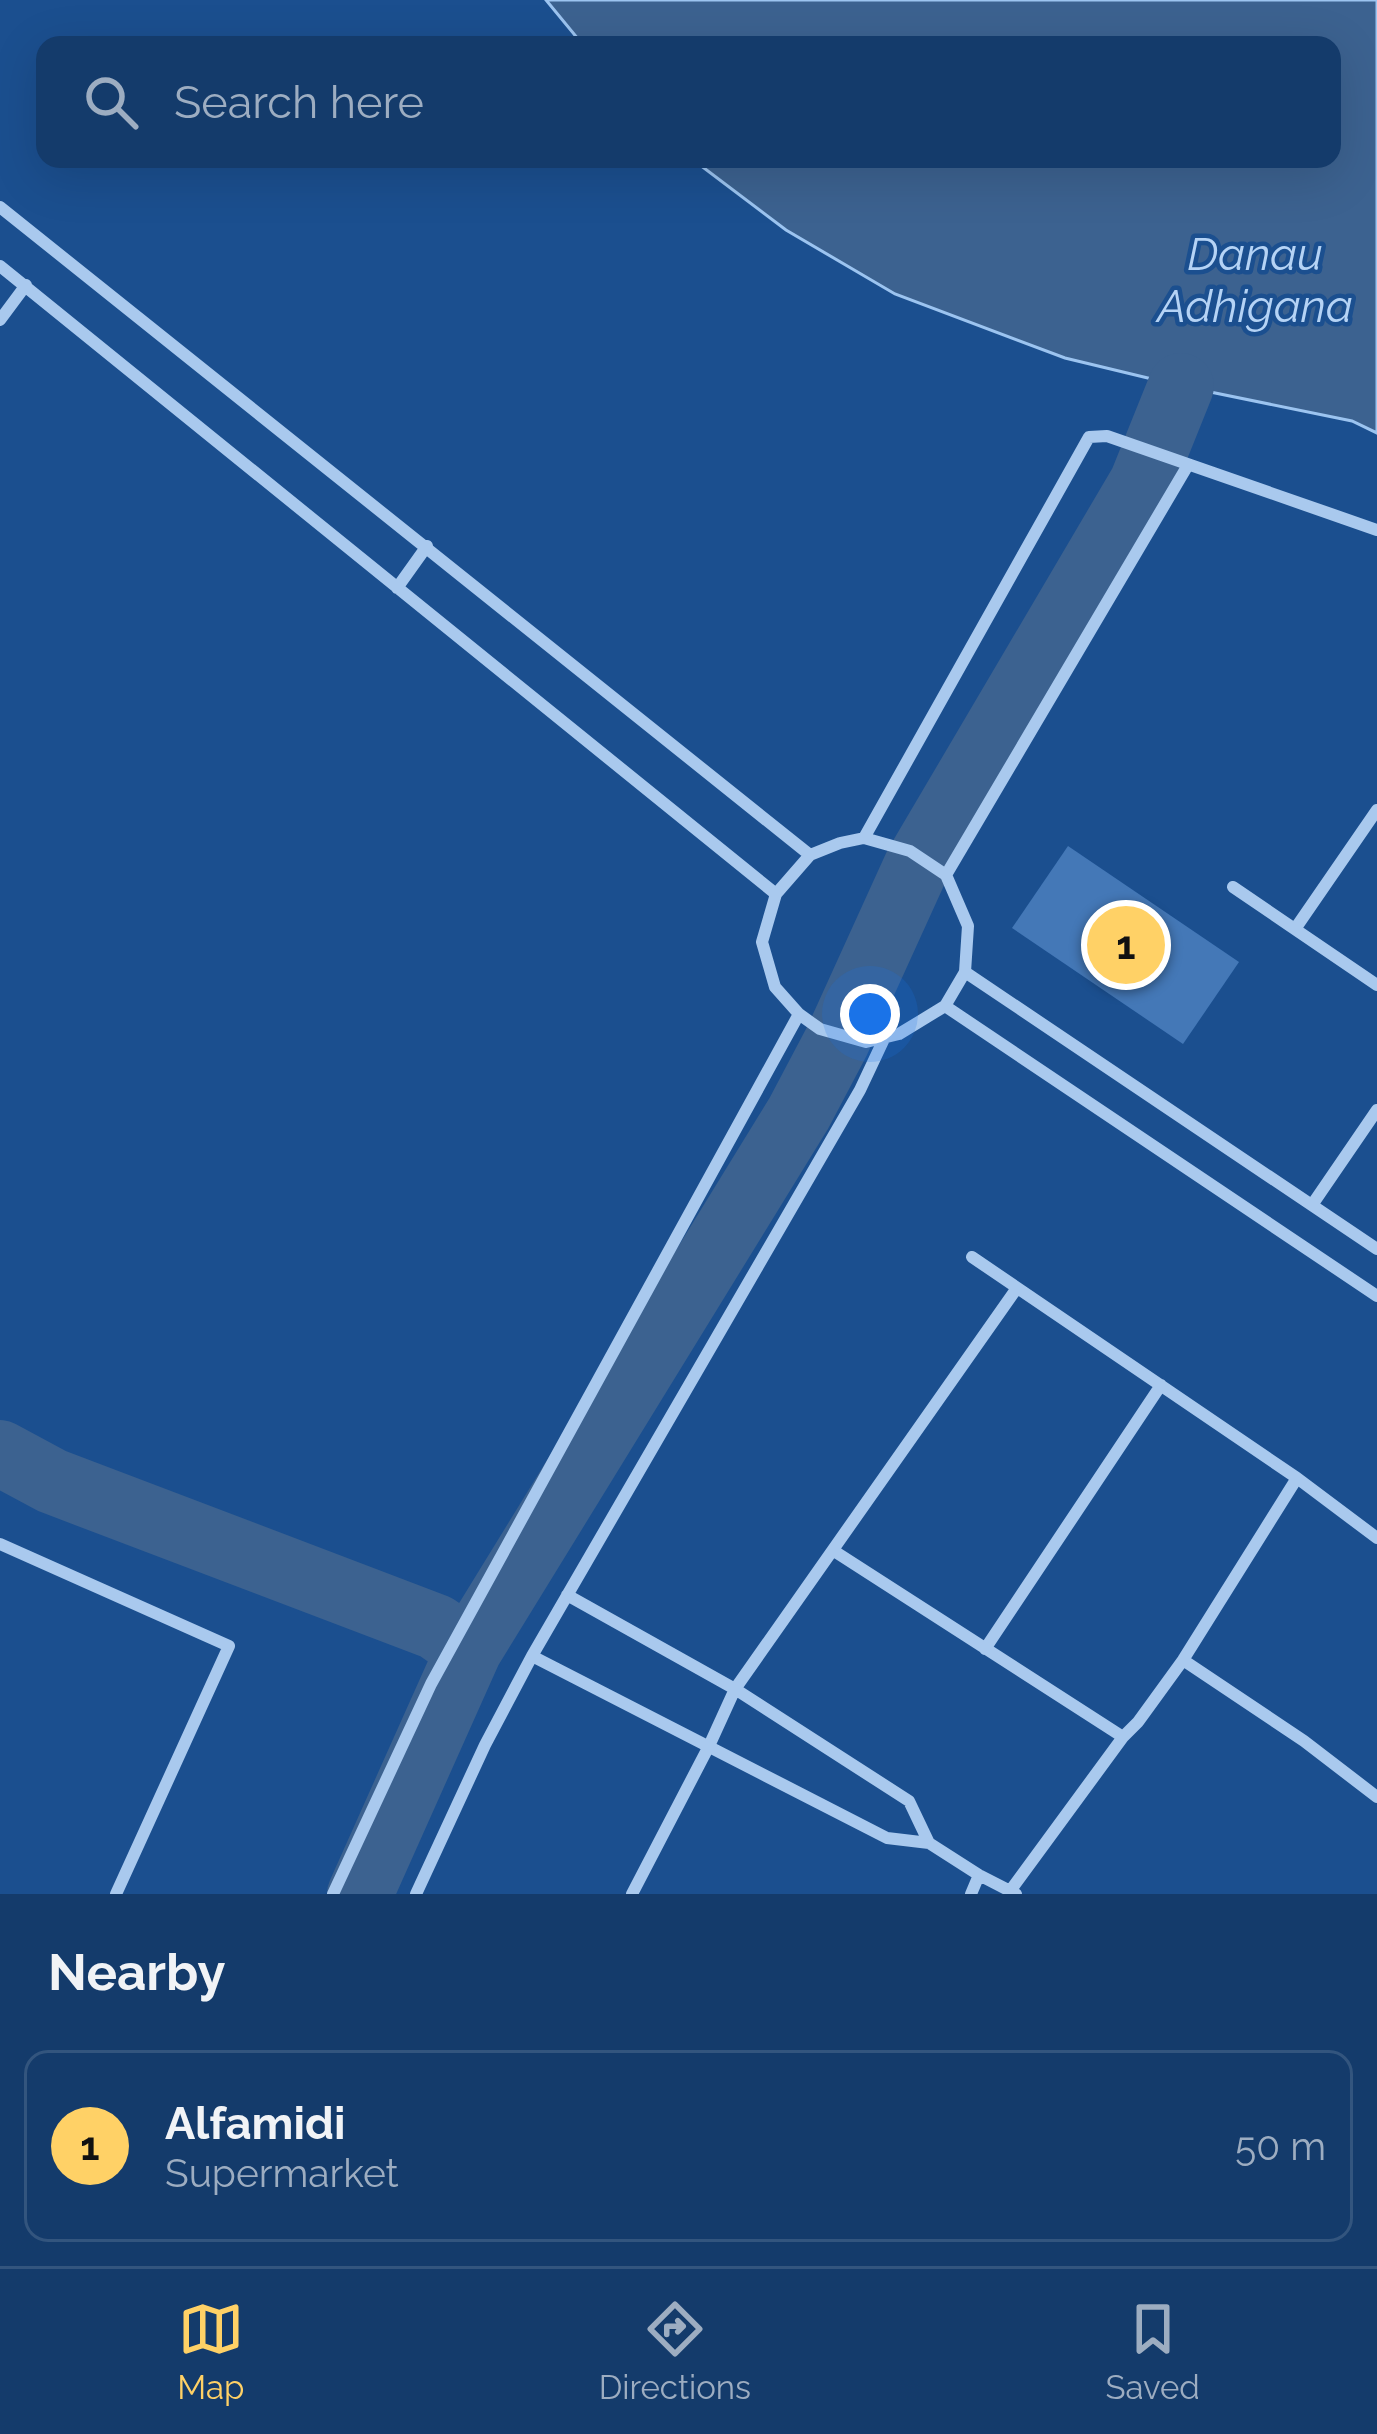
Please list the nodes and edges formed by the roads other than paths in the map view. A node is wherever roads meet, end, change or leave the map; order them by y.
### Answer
1 (0, 207) edge
2 (0, 266) edge
3 (26, 286) junction
4 (0, 320) edge
5 (1189, 465) junction
6 (1377, 530) edge
7 (427, 546) junction
8 (397, 589) junction
9 (1377, 810) edge
10 (870, 840) junction
11 (810, 855) junction
12 (940, 871) junction
13 (1233, 886) dead end
14 (776, 894) junction
15 (1295, 929) junction
16 (965, 971) junction
17 (1377, 985) edge
18 (945, 1006) junction
19 (799, 1014) junction
20 (884, 1039) junction
21 (1377, 1110) edge
22 (1312, 1205) junction
23 (1377, 1249) edge
24 (972, 1257) dead end
25 (1017, 1288) junction
26 (1377, 1296) edge
27 (1161, 1385) junction
28 (1297, 1478) junction
29 (1377, 1538) edge
30 (0, 1544) edge
31 (834, 1551) junction
32 (567, 1595) junction
33 (985, 1649) junction
34 (532, 1655) junction
35 (1183, 1660) junction
36 (734, 1689) junction
37 (1123, 1737) junction
38 (709, 1746) junction
39 (1377, 1797) edge
40 (929, 1843) junction
41 (980, 1875) junction
42 (637, 1892) edge
43 (1013, 1893) edge
44 (116, 1894) edge
45 (333, 1894) edge
46 (416, 1894) edge
47 (971, 1894) edge

1 - 7 street
2 - 3 street
3 - 4 street
3 - 8 street
5 - 6 street
5 - 10 street
5 - 12 street
7 - 8 street
7 - 11 street
8 - 14 street
9 - 15 street
10 - 11 street
10 - 12 street
11 - 14 street
12 - 16 street
13 - 15 street
14 - 19 street
15 - 17 street
16 - 18 street
16 - 22 street
18 - 20 street
18 - 26 street
19 - 20 street
19 - 45 street
20 - 32 street
21 - 22 street
22 - 23 street
24 - 25 street
25 - 27 street
25 - 31 street
27 - 28 street
27 - 33 street
28 - 29 street
28 - 35 street
30 - 44 street
31 - 33 street
31 - 36 street
32 - 34 street
32 - 36 street
33 - 37 street
34 - 38 street
34 - 46 street
35 - 37 street
35 - 39 street
36 - 38 street
36 - 40 street
37 - 43 street
38 - 40 street
38 - 42 street
40 - 41 street
41 - 43 street
41 - 47 street

